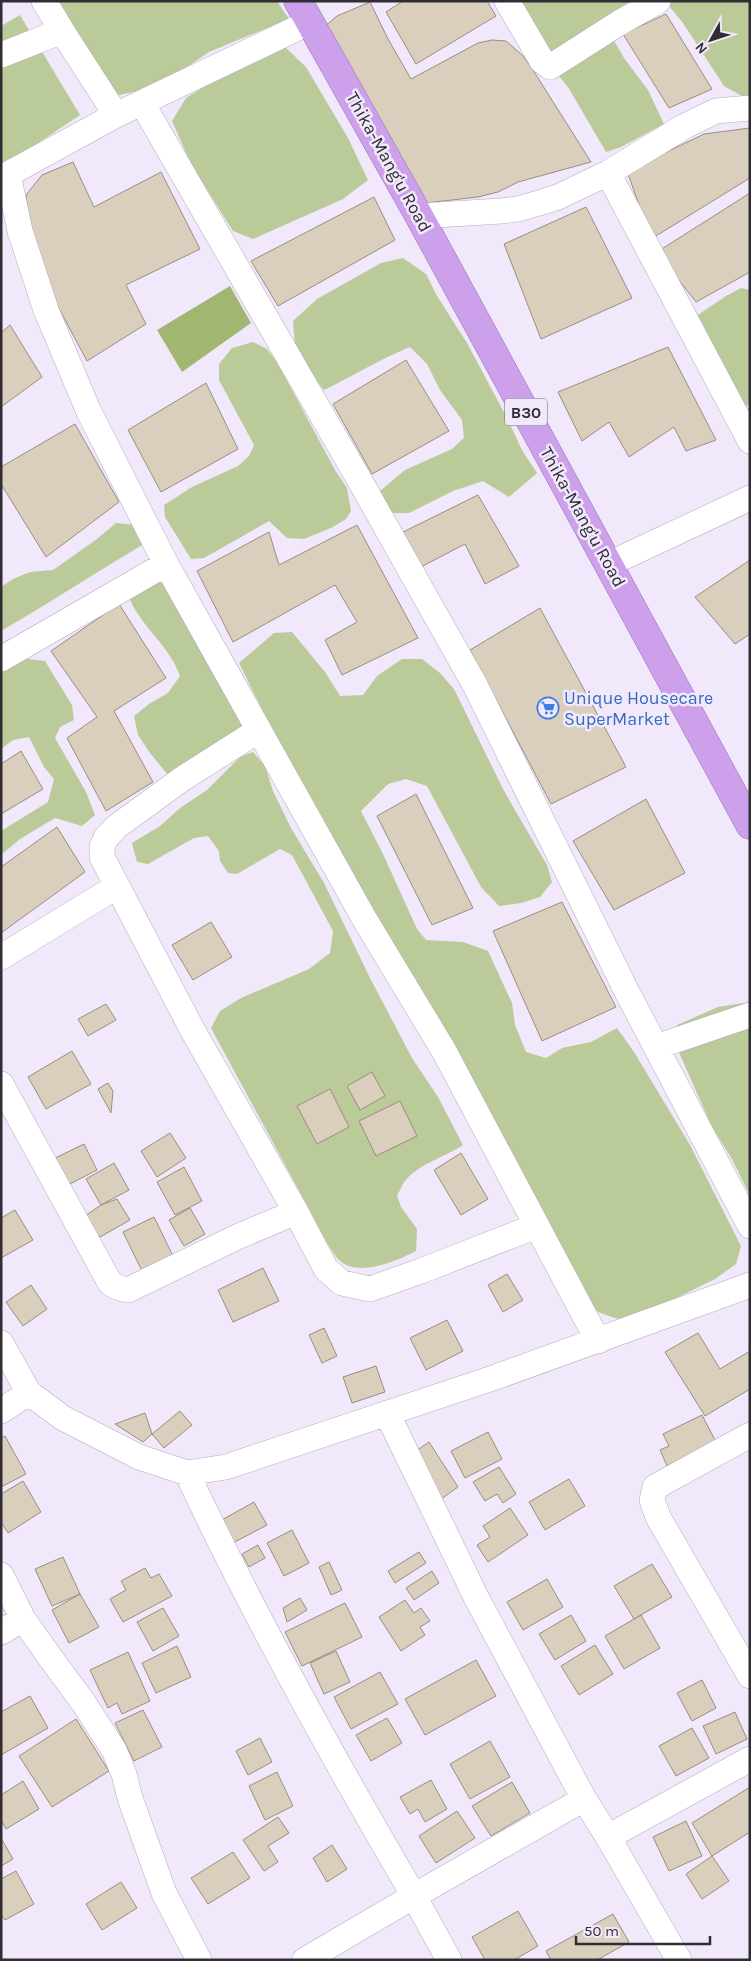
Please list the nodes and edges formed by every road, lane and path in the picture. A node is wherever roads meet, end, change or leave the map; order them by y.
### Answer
1 (44, 1) edge
2 (506, 1) edge
3 (658, 1) edge
4 (304, 11) edge
5 (62, 31) junction
6 (1, 55) edge
7 (142, 103) junction
8 (750, 108) edge
9 (116, 115) junction
10 (608, 174) junction
11 (4, 176) edge
12 (419, 216) junction
13 (746, 426) edge
14 (750, 498) edge
15 (166, 564) junction
16 (609, 564) junction
17 (1, 659) edge
18 (259, 730) junction
19 (750, 825) edge
20 (116, 887) junction
21 (1, 957) edge
22 (750, 1014) edge
23 (656, 1047) junction
24 (1, 1084) edge
25 (296, 1212) junction
26 (536, 1226) junction
27 (750, 1226) edge
28 (750, 1285) edge
29 (598, 1341) junction
30 (1, 1342) edge
31 (29, 1393) junction
32 (1, 1411) edge
33 (387, 1413) junction
34 (750, 1435) edge
35 (187, 1473) junction
36 (1, 1575) edge
37 (23, 1619) junction
38 (1, 1632) edge
39 (750, 1676) edge
40 (750, 1759) edge
41 (584, 1799) junction
42 (608, 1837) junction
43 (414, 1896) junction
44 (198, 1960) edge
45 (305, 1960) edge
46 (449, 1960) edge
47 (679, 1960) edge

1 - 5 street
2 - 3 street
4 - 7 street
4 - 12 highway, Thika-Mang'u Road / B30
5 - 6 street
5 - 9 street
7 - 9 street
7 - 23 street
8 - 10 street
9 - 11 street
10 - 12 street
10 - 13 street
11 - 15 street
12 - 16 highway, Thika-Mang'u Road / B30
14 - 16 street
15 - 17 street
15 - 18 street
16 - 19 highway, Thika-Mang'u Road / B30
18 - 20 street
18 - 26 street
20 - 21 street
20 - 25 street
22 - 23 street
23 - 27 street
24 - 25 street
25 - 26 street
26 - 29 street
28 - 29 street
29 - 33 street
30 - 31 street
31 - 32 street
31 - 35 street
33 - 35 street
33 - 41 street
34 - 39 street
35 - 43 street
36 - 37 street
37 - 38 street
37 - 44 street
40 - 42 street
41 - 42 street
41 - 43 street
42 - 47 street
43 - 45 street
43 - 46 street

